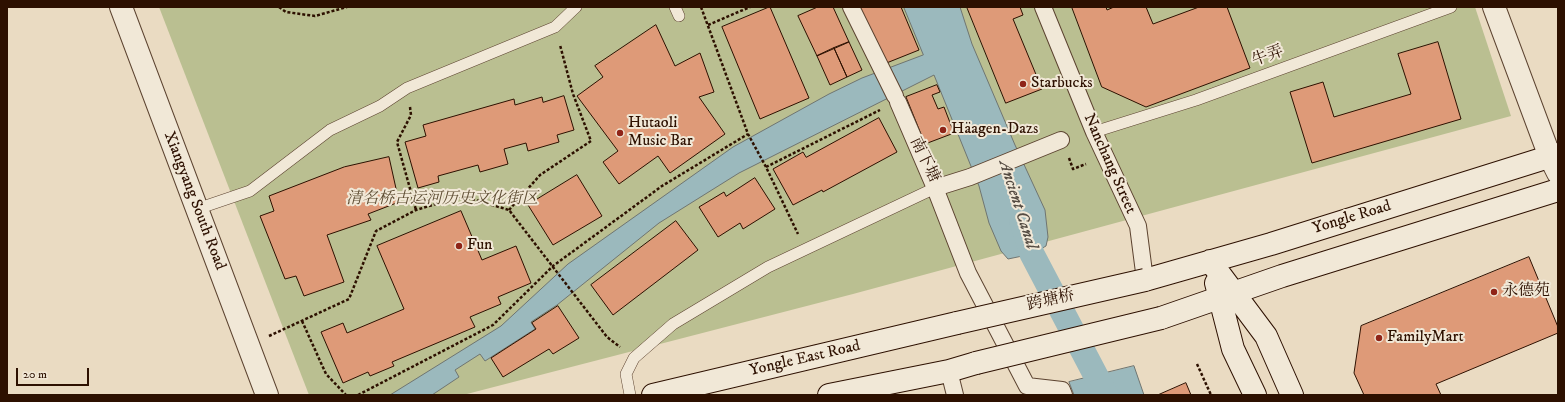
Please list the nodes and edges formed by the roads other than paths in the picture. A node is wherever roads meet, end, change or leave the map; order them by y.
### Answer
1 (121, 7) edge
2 (576, 7) edge
3 (851, 7) edge
4 (1043, 7) edge
5 (1451, 7) edge
6 (1494, 7) edge
7 (1094, 132) junction
8 (1061, 140) road end
9 (1555, 161) edge
10 (935, 188) junction
11 (1558, 190) edge
12 (197, 209) junction
13 (1210, 261) junction
14 (1145, 280) junction
15 (1227, 295) junction
16 (957, 323) joint
17 (949, 371) junction
18 (267, 395) edge
19 (630, 395) edge
20 (653, 395) edge
21 (829, 395) edge
22 (955, 395) edge
23 (1064, 395) edge
24 (1255, 395) edge
25 (1292, 395) edge

1 - 12 main road, Xiangyang South Road
2 - 12 lane
3 - 10 street, 南下塘
4 - 7 street, Nanchang Street
5 - 7 lane, 牛弄
6 - 9 main road
7 - 14 street, Nanchang Street
8 - 10 street, 南下塘
9 - 13 main road, Yongle Road
10 - 19 lane
10 - 23 street
11 - 15 main road
12 - 18 main road, Xiangyang South Road
13 - 14 main road, Yongle Road
13 - 15 main road
14 - 16 main road, 跨塘桥, bridge
15 - 17 main road, bridge
15 - 24 main road
15 - 25 main road
16 - 20 main road, Yongle East Road
17 - 21 main road
17 - 22 street

